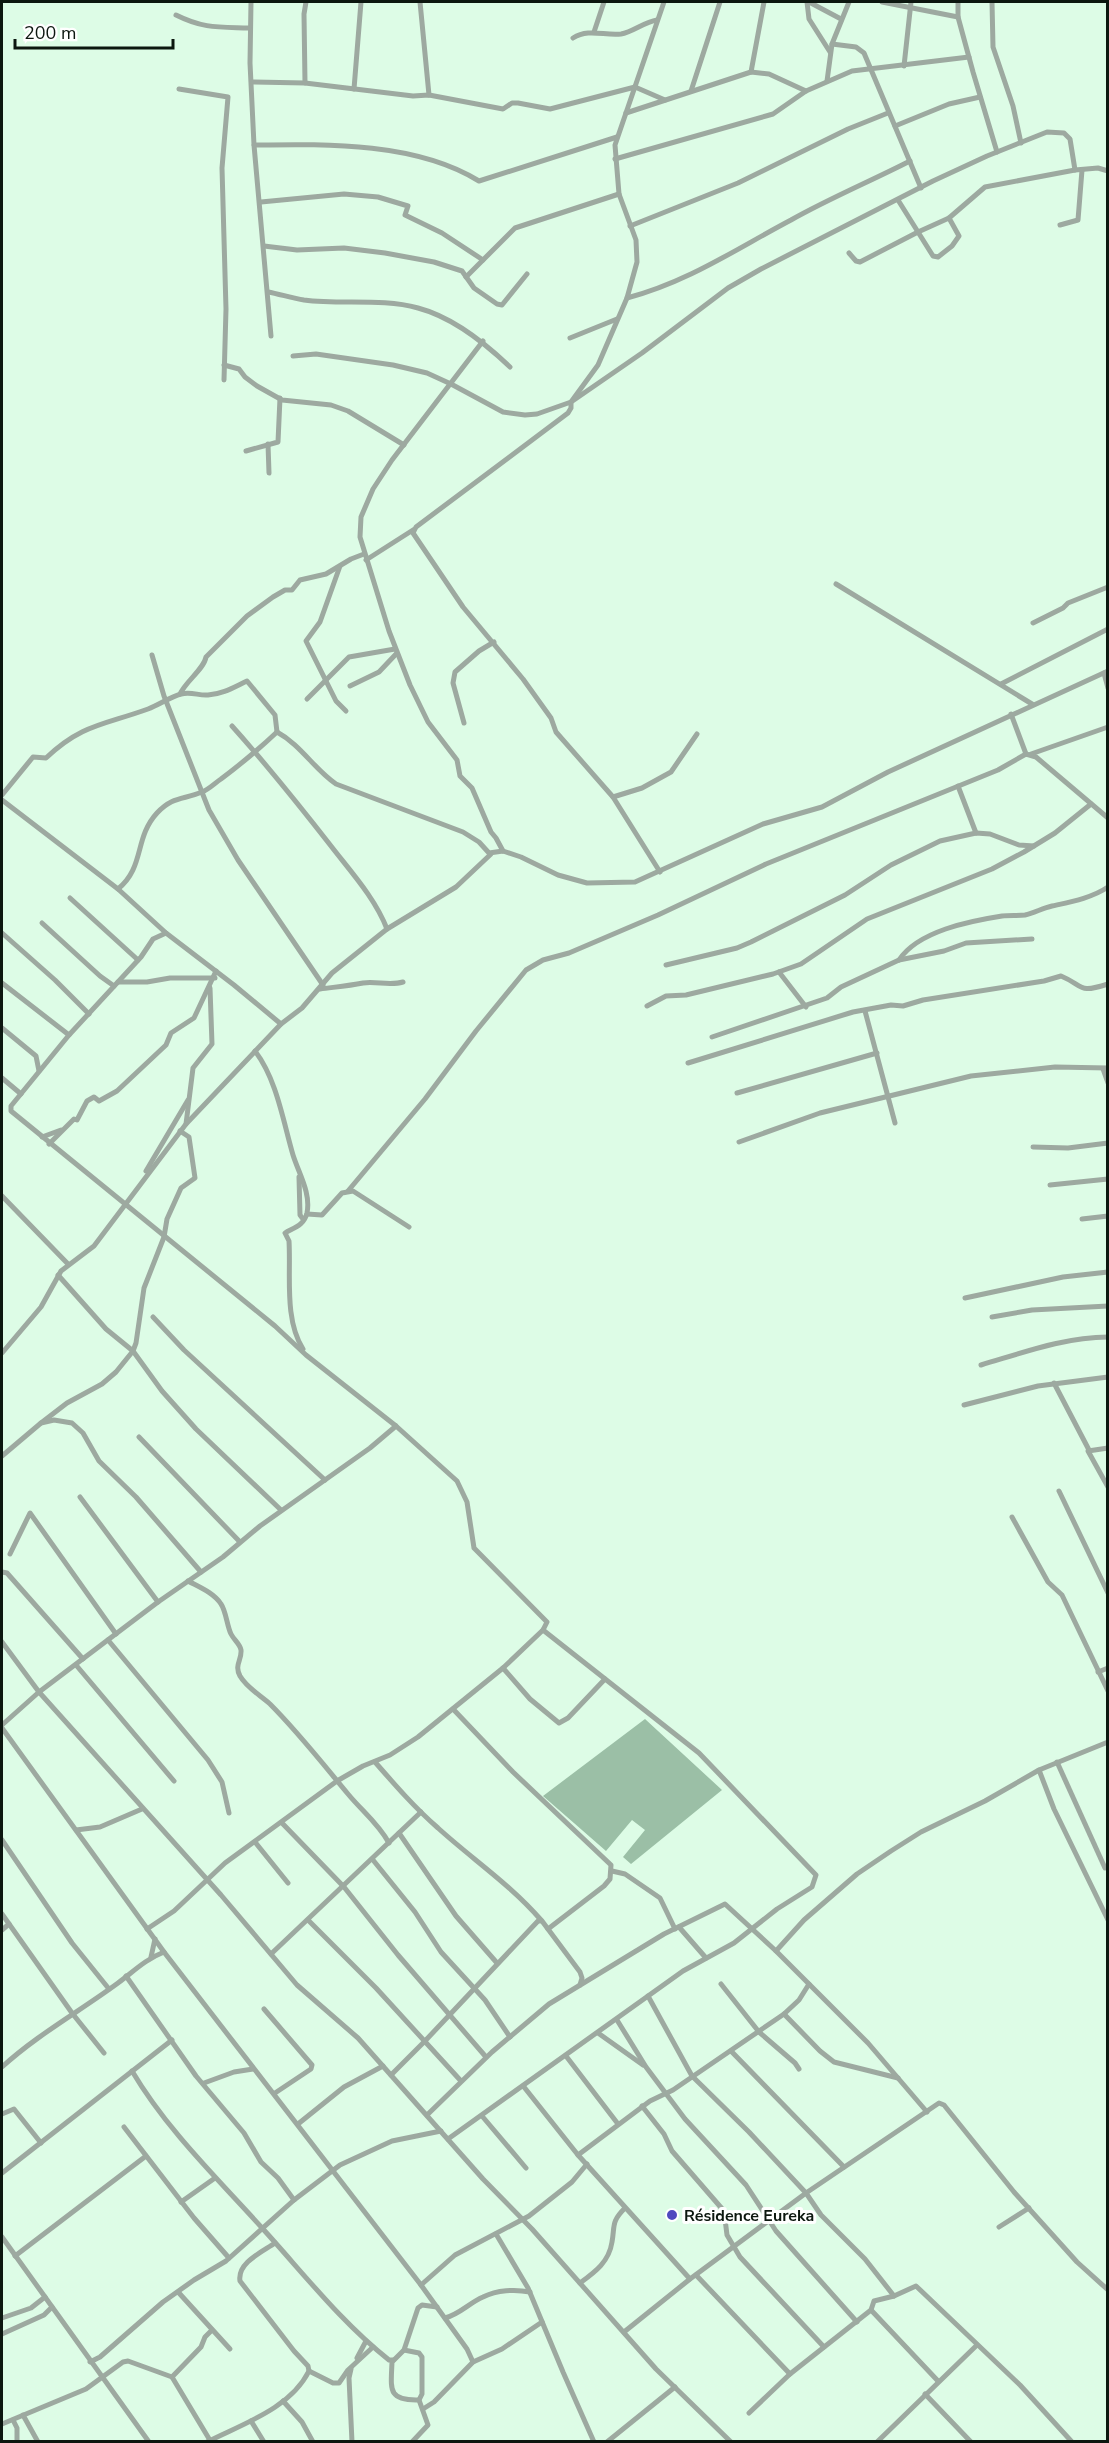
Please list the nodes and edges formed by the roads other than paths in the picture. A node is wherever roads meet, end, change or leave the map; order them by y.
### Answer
1 (251, 2) edge
2 (306, 2) edge
3 (361, 2) edge
4 (420, 2) edge
5 (604, 2) edge
6 (664, 2) edge
7 (720, 2) edge
8 (764, 2) edge
9 (808, 2) edge
10 (849, 2) edge
11 (882, 2) edge
12 (958, 2) edge
13 (992, 2) edge
14 (911, 4) edge
15 (176, 15) dead end
16 (958, 17) junction
17 (841, 19) junction
18 (657, 20) junction
19 (249, 28) junction
20 (594, 32) junction
21 (573, 38) dead end
22 (831, 45) junction
23 (830, 52) junction
24 (969, 57) junction
25 (904, 66) junction
26 (871, 69) junction
27 (751, 72) junction
28 (827, 81) junction
29 (252, 82) junction
30 (305, 83) junction
31 (635, 87) junction
32 (179, 89) dead end
33 (354, 89) junction
34 (691, 91) junction
35 (806, 91) junction
36 (429, 95) junction
37 (980, 98) junction
38 (666, 100) junction
39 (626, 113) junction
40 (888, 113) junction
41 (895, 126) junction
42 (617, 137) junction
43 (1022, 143) junction
44 (254, 145) junction
45 (997, 152) junction
46 (615, 159) junction
47 (910, 160) junction
48 (1079, 170) junction
49 (1107, 171) edge
50 (921, 188) junction
51 (619, 194) junction
52 (898, 200) junction
53 (261, 202) junction
54 (949, 218) junction
55 (1060, 225) dead end
56 (630, 226) junction
57 (918, 232) junction
58 (264, 246) junction
59 (849, 253) dead end
60 (483, 260) junction
61 (527, 274) dead end
62 (466, 277) junction
63 (268, 292) junction
64 (627, 298) junction
65 (617, 319) junction
66 (271, 336) dead end
67 (570, 338) dead end
68 (483, 341) junction
69 (293, 356) dead end
70 (224, 365) junction
71 (510, 367) dead end
72 (224, 380) dead end
73 (451, 384) junction
74 (280, 398) junction
75 (571, 402) junction
76 (268, 444) junction
77 (404, 445) junction
78 (246, 451) dead end
79 (269, 473) dead end
80 (413, 530) junction
81 (365, 557) junction
82 (340, 566) junction
83 (836, 584) dead end
84 (1107, 586) edge
85 (1034, 623) dead end
86 (1107, 629) edge
87 (494, 642) junction
88 (396, 651) junction
89 (152, 655) dead end
90 (1106, 672) edge
91 (327, 679) junction
92 (1000, 684) junction
93 (350, 686) dead end
94 (1107, 688) edge
95 (180, 694) junction
96 (307, 699) dead end
97 (166, 702) junction
98 (1032, 704) junction
99 (346, 711) dead end
100 (1011, 714) junction
101 (464, 723) dead end
102 (232, 726) dead end
103 (1107, 727) edge
104 (277, 732) junction
105 (697, 734) dead end
106 (256, 752) junction
107 (1029, 754) junction
108 (958, 786) junction
109 (202, 792) junction
110 (2, 795) edge
111 (613, 797) junction
112 (2, 800) edge
113 (1091, 804) junction
114 (1107, 818) edge
115 (976, 833) junction
116 (1034, 846) junction
117 (503, 851) junction
118 (491, 854) junction
119 (660, 872) junction
120 (1107, 887) edge
121 (118, 889) junction
122 (70, 898) dead end
123 (42, 922) dead end
124 (387, 929) junction
125 (2, 933) edge
126 (166, 933) junction
127 (1032, 939) dead end
128 (138, 960) junction
129 (899, 960) junction
130 (666, 965) dead end
131 (779, 972) junction
132 (219, 973) junction
133 (403, 982) dead end
134 (2, 983) edge
135 (211, 983) junction
136 (116, 984) junction
137 (1107, 984) edge
138 (321, 987) junction
139 (647, 1006) dead end
140 (806, 1006) junction
141 (865, 1011) junction
142 (89, 1014) junction
143 (281, 1024) junction
144 (2, 1028) edge
145 (69, 1035) junction
146 (712, 1037) dead end
147 (262, 1042) junction
148 (255, 1051) junction
149 (877, 1053) junction
150 (261, 1059) junction
151 (688, 1064) dead end
152 (1105, 1068) edge
153 (39, 1071) junction
154 (2, 1078) edge
155 (1107, 1083) edge
156 (737, 1093) dead end
157 (21, 1094) junction
158 (888, 1096) junction
159 (188, 1100) junction
160 (895, 1123) dead end
161 (186, 1124) junction
162 (63, 1129) junction
163 (180, 1131) junction
164 (42, 1137) junction
165 (739, 1142) dead end
166 (1107, 1143) edge
167 (49, 1144) junction
168 (1033, 1147) dead end
169 (146, 1176) junction
170 (1107, 1179) edge
171 (1050, 1185) dead end
172 (348, 1191) junction
173 (2, 1196) edge
174 (123, 1204) junction
175 (305, 1216) junction
176 (1107, 1216) edge
177 (1082, 1219) dead end
178 (409, 1227) dead end
179 (164, 1237) junction
180 (68, 1264) junction
181 (1107, 1272) edge
182 (58, 1275) junction
183 (965, 1298) dead end
184 (1107, 1306) edge
185 (153, 1317) dead end
186 (992, 1317) dead end
187 (1107, 1337) edge
188 (133, 1351) junction
189 (2, 1353) edge
190 (306, 1355) junction
191 (981, 1365) dead end
192 (1107, 1377) edge
193 (1054, 1383) junction
194 (964, 1405) dead end
195 (41, 1423) junction
196 (396, 1426) junction
197 (139, 1437) dead end
198 (1107, 1449) edge
199 (1089, 1450) junction
200 (2, 1456) edge
201 (325, 1480) junction
202 (1107, 1487) edge
203 (1059, 1491) dead end
204 (80, 1497) dead end
205 (281, 1510) junction
206 (1012, 1517) dead end
207 (240, 1542) junction
208 (10, 1554) dead end
209 (2, 1572) edge
210 (201, 1572) junction
211 (188, 1581) junction
212 (1107, 1593) edge
213 (158, 1602) junction
214 (543, 1630) junction
215 (116, 1634) junction
216 (108, 1640) junction
217 (2, 1642) edge
218 (83, 1659) junction
219 (76, 1665) junction
220 (503, 1668) junction
221 (1107, 1668) edge
222 (1098, 1672) junction
223 (606, 1679) junction
224 (1107, 1691) edge
225 (39, 1692) junction
226 (453, 1709) junction
227 (2, 1727) edge
228 (1107, 1744) edge
229 (375, 1762) junction
230 (1057, 1762) junction
231 (1039, 1770) junction
232 (174, 1781) dead end
233 (337, 1781) junction
234 (142, 1809) junction
235 (421, 1812) junction
236 (229, 1813) dead end
237 (282, 1823) junction
238 (76, 1830) junction
239 (399, 1833) junction
240 (2, 1840) edge
241 (255, 1842) junction
242 (389, 1843) junction
243 (373, 1860) junction
244 (1105, 1868) dead end
245 (612, 1870) junction
246 (206, 1880) junction
247 (288, 1883) dead end
248 (344, 1887) junction
249 (2, 1914) edge
250 (308, 1920) junction
251 (541, 1920) junction
252 (1107, 1920) edge
253 (9, 1924) junction
254 (677, 1928) junction
255 (752, 1928) junction
256 (147, 1929) junction
257 (548, 1929) junction
258 (2, 1930) edge
259 (155, 1938) junction
260 (776, 1951) junction
261 (164, 1952) junction
262 (271, 1954) junction
263 (151, 1957) junction
264 (706, 1958) junction
265 (497, 1963) junction
266 (126, 1976) junction
267 (580, 1984) junction
268 (721, 1984) dead end
269 (809, 1984) junction
270 (475, 1988) junction
271 (109, 1989) junction
272 (648, 1996) junction
273 (264, 2009) dead end
274 (72, 2013) junction
275 (450, 2014) junction
276 (784, 2014) junction
277 (616, 2019) junction
278 (759, 2032) junction
279 (598, 2033) junction
280 (510, 2037) junction
281 (172, 2040) junction
282 (425, 2041) junction
283 (731, 2051) junction
284 (104, 2053) dead end
285 (566, 2056) junction
286 (486, 2057) junction
287 (383, 2066) junction
288 (2, 2067) edge
289 (646, 2067) junction
290 (253, 2069) junction
291 (799, 2069) dead end
292 (132, 2071) junction
293 (391, 2075) junction
294 (692, 2076) junction
295 (461, 2081) junction
296 (903, 2082) junction
297 (204, 2083) junction
298 (524, 2086) junction
299 (275, 2093) junction
300 (667, 2093) junction
301 (642, 2106) junction
302 (927, 2112) junction
303 (2, 2114) edge
304 (427, 2115) junction
305 (482, 2116) junction
306 (298, 2124) junction
307 (618, 2124) junction
308 (124, 2127) dead end
309 (441, 2131) junction
310 (448, 2139) junction
311 (41, 2143) junction
312 (578, 2155) junction
313 (146, 2156) junction
314 (587, 2164) junction
315 (526, 2168) dead end
316 (844, 2168) junction
317 (333, 2170) junction
318 (2, 2173) edge
319 (216, 2178) junction
320 (806, 2193) junction
321 (294, 2200) junction
322 (181, 2202) junction
323 (625, 2208) junction
324 (1029, 2208) junction
325 (523, 2220) junction
326 (769, 2221) junction
327 (999, 2227) dead end
328 (263, 2229) junction
329 (496, 2234) junction
330 (2, 2237) edge
331 (275, 2243) junction
332 (7, 2245) junction
333 (734, 2248) junction
334 (2, 2250) edge
335 (15, 2256) junction
336 (229, 2258) junction
337 (696, 2275) junction
338 (690, 2279) junction
339 (580, 2283) junction
340 (421, 2285) junction
341 (1107, 2290) edge
342 (530, 2292) junction
343 (179, 2293) junction
344 (894, 2296) junction
345 (45, 2297) junction
346 (52, 2307) junction
347 (437, 2307) junction
348 (872, 2310) junction
349 (2, 2318) edge
350 (446, 2318) junction
351 (542, 2322) junction
352 (857, 2322) junction
353 (212, 2330) junction
354 (624, 2332) junction
355 (2, 2334) edge
356 (366, 2341) junction
357 (977, 2345) junction
358 (373, 2347) junction
359 (824, 2347) junction
360 (230, 2349) dead end
361 (404, 2350) junction
362 (393, 2360) junction
363 (90, 2362) junction
364 (473, 2362) junction
365 (354, 2364) junction
366 (309, 2371) junction
367 (790, 2374) junction
368 (102, 2377) junction
369 (172, 2377) junction
370 (938, 2381) junction
371 (675, 2387) junction
372 (925, 2394) junction
373 (419, 2400) junction
374 (283, 2401) junction
375 (423, 2409) junction
376 (749, 2413) dead end
377 (23, 2415) junction
378 (13, 2420) junction
379 (251, 2421) junction
380 (2, 2424) edge
381 (210, 2441) edge
382 (17, 2442) edge
383 (38, 2442) edge
384 (149, 2442) edge
385 (264, 2442) edge
386 (313, 2442) edge
387 (352, 2442) edge
388 (412, 2442) edge
389 (594, 2442) edge
390 (607, 2442) edge
391 (730, 2442) edge
392 (877, 2442) edge
393 (972, 2442) edge
394 (1072, 2442) edge

1 - 19 street
2 - 30 street
3 - 33 street
4 - 36 street
5 - 20 street
6 - 18 street
7 - 34 street
8 - 27 street
9 - 17 street
9 - 23 street
10 - 17 street
11 - 14 street
12 - 16 street
13 - 43 street
14 - 16 street
14 - 25 street
15 - 19 street
16 - 24 street
17 - 22 street
18 - 20 street
18 - 31 street
19 - 29 street
20 - 21 street
22 - 23 street
22 - 26 street
23 - 28 street
24 - 25 street
24 - 37 street
25 - 26 street
26 - 28 street
26 - 40 street
27 - 34 street
27 - 35 street
28 - 35 street
29 - 30 street
29 - 44 street
30 - 33 street
31 - 36 street
31 - 38 street
31 - 39 street
32 - 70 street
33 - 36 street
34 - 38 street
35 - 46 street
37 - 41 street
37 - 45 street
38 - 39 street
39 - 42 street
40 - 41 street
40 - 56 street
41 - 47 street
42 - 44 street
42 - 46 street
43 - 45 street
43 - 48 street
44 - 53 street
45 - 50 street
46 - 51 street
47 - 50 street
47 - 64 street
48 - 49 street
48 - 54 street
48 - 55 street
50 - 52 street
51 - 56 street
51 - 60 street
52 - 57 street
52 - 75 street
53 - 58 street
53 - 60 street
54 - 57 street
54 - 57 street
56 - 64 street
57 - 59 street
58 - 62 street
58 - 63 street
60 - 62 street
61 - 62 street
63 - 66 street
63 - 68 street
64 - 65 street
65 - 67 street
65 - 75 street
68 - 71 street
68 - 73 street
69 - 73 street
70 - 72 street
70 - 74 street
73 - 75 street
73 - 77 street
74 - 76 street
74 - 77 street
75 - 80 street
76 - 78 street
76 - 79 street
77 - 81 street
80 - 81 street
80 - 87 street
81 - 82 street
81 - 88 street
82 - 91 street
82 - 95 street
83 - 92 street
84 - 85 street
86 - 92 street
87 - 101 street
87 - 111 street
88 - 91 street
88 - 93 street
88 - 117 street
89 - 97 street
90 - 94 street
90 - 98 street
91 - 96 street
91 - 99 street
92 - 98 street
95 - 97 street
95 - 104 street
97 - 109 street
97 - 110 street
98 - 100 street
100 - 107 street
100 - 119 street
102 - 106 street
103 - 107 street
104 - 106 street
104 - 118 street
105 - 111 street
106 - 109 street
106 - 124 street
107 - 108 street
107 - 113 street
108 - 115 street
108 - 172 street
109 - 121 street
109 - 138 street
111 - 119 street
112 - 121 street
113 - 114 street
113 - 116 street
115 - 116 street
115 - 130 street
116 - 131 street
117 - 118 street
117 - 119 street
118 - 124 street
120 - 129 street
121 - 126 street
122 - 128 street
123 - 136 street
124 - 138 street
125 - 142 street
126 - 128 street
126 - 132 street
127 - 129 street
128 - 136 street
129 - 140 street
131 - 139 street
131 - 140 street
132 - 135 street
132 - 143 street
133 - 138 street
134 - 145 street
135 - 136 street
135 - 159 street
135 - 162 street
136 - 142 street
137 - 141 street
138 - 143 street
140 - 146 street
141 - 149 street
141 - 151 street
142 - 145 street
143 - 147 street
144 - 153 street
145 - 153 street
147 - 148 street
147 - 150 street
148 - 150 street
148 - 161 street
149 - 156 street
149 - 158 street
150 - 175 street
152 - 155 street
152 - 158 street
153 - 157 street
154 - 157 street
157 - 164 street
158 - 160 street
158 - 165 street
159 - 161 street
159 - 169 street
161 - 163 street
162 - 164 street
162 - 167 street
163 - 169 street
163 - 179 street
164 - 167 street
166 - 168 street
167 - 174 street
169 - 174 street
170 - 171 street
172 - 175 street
172 - 178 street
173 - 180 street
174 - 179 street
174 - 180 street
175 - 190 street
176 - 177 street
179 - 188 street
179 - 190 street
180 - 182 street
181 - 183 street
182 - 188 street
182 - 189 street
184 - 186 street
185 - 201 street
187 - 191 street
188 - 195 street
188 - 205 street
190 - 196 street
192 - 193 street
193 - 194 street
193 - 199 street
195 - 200 street
195 - 210 street
196 - 201 street
196 - 214 street
197 - 207 street
198 - 199 street
199 - 202 street
201 - 205 street
203 - 212 street
204 - 213 street
205 - 207 street
206 - 222 street
207 - 210 street
208 - 215 street
209 - 218 street
210 - 211 street
211 - 213 street
211 - 233 street
213 - 215 street
214 - 220 street
214 - 223 street
215 - 216 street
216 - 218 street
216 - 236 street
217 - 225 street
218 - 219 street
219 - 225 street
219 - 232 street
220 - 223 street
220 - 226 street
221 - 222 street
222 - 224 street
223 - 255 street
225 - 227 street
225 - 234 street
226 - 229 street
226 - 245 street
227 - 238 street
228 - 230 street
229 - 233 street
229 - 235 street
230 - 231 street
230 - 244 street
231 - 252 street
231 - 260 street
233 - 237 street
233 - 242 street
234 - 238 street
234 - 246 street
235 - 239 street
235 - 251 street
237 - 241 street
237 - 248 street
238 - 256 street
239 - 242 street
239 - 265 street
240 - 271 street
241 - 246 street
241 - 247 street
242 - 243 street
243 - 248 street
243 - 270 street
245 - 254 street
245 - 257 street
246 - 256 street
246 - 262 street
248 - 250 street
248 - 275 street
249 - 253 street
250 - 262 street
250 - 282 street
251 - 257 street
251 - 265 street
253 - 258 street
253 - 274 street
254 - 255 street
254 - 264 street
254 - 267 street
255 - 260 street
255 - 264 street
256 - 259 street
257 - 267 street
259 - 261 street
259 - 263 street
260 - 269 street
261 - 263 street
261 - 290 street
262 - 287 street
263 - 266 street
264 - 272 street
265 - 270 street
266 - 271 street
266 - 281 street
267 - 280 street
268 - 278 street
269 - 276 street
269 - 296 street
270 - 275 street
270 - 280 street
271 - 274 street
272 - 277 street
272 - 294 street
273 - 299 street
274 - 284 street
274 - 288 street
275 - 282 street
275 - 286 street
276 - 278 street
276 - 296 street
277 - 279 street
277 - 289 street
278 - 283 street
278 - 291 street
279 - 285 street
279 - 289 street
280 - 286 street
281 - 292 street
281 - 297 street
282 - 293 street
282 - 295 street
283 - 294 street
283 - 316 street
285 - 298 street
285 - 307 street
286 - 295 street
287 - 293 street
287 - 306 street
289 - 300 street
290 - 297 street
290 - 299 street
292 - 311 street
292 - 319 street
293 - 304 street
294 - 300 street
294 - 320 street
295 - 304 street
296 - 302 street
297 - 321 street
298 - 305 street
298 - 312 street
299 - 306 street
300 - 301 street
300 - 326 street
301 - 307 street
301 - 333 street
302 - 316 street
302 - 324 street
303 - 311 street
304 - 309 street
305 - 310 street
305 - 315 street
306 - 317 street
307 - 312 street
308 - 313 street
309 - 310 street
309 - 317 street
310 - 325 street
311 - 318 street
312 - 314 street
313 - 322 street
313 - 335 street
314 - 323 street
314 - 325 street
316 - 320 street
317 - 321 street
317 - 340 street
319 - 322 street
319 - 328 street
320 - 326 street
320 - 344 street
321 - 328 street
322 - 336 street
323 - 338 street
323 - 339 street
324 - 327 street
324 - 341 street
325 - 329 street
325 - 339 street
326 - 333 street
326 - 352 street
328 - 331 street
328 - 336 street
329 - 340 street
329 - 342 street
330 - 332 street
331 - 356 street
331 - 366 street
332 - 334 street
332 - 335 street
333 - 337 street
333 - 359 street
335 - 345 street
336 - 343 street
337 - 338 street
337 - 367 street
338 - 354 street
339 - 354 street
340 - 347 street
342 - 350 street
342 - 351 street
343 - 353 street
343 - 363 street
344 - 348 street
344 - 357 street
345 - 346 street
345 - 349 street
346 - 355 street
346 - 363 street
347 - 350 street
347 - 361 street
348 - 352 street
348 - 370 street
350 - 364 street
351 - 364 street
351 - 389 street
352 - 359 street
353 - 360 street
353 - 369 street
354 - 371 street
356 - 358 street
356 - 365 street
357 - 370 street
357 - 394 street
358 - 362 street
358 - 365 street
359 - 367 street
361 - 362 street
361 - 373 street
362 - 373 street
363 - 368 street
364 - 375 street
365 - 366 street
365 - 387 street
366 - 374 street
367 - 376 street
368 - 369 street
368 - 377 street
368 - 384 street
369 - 381 street
370 - 372 street
371 - 390 street
371 - 391 street
372 - 392 street
372 - 393 street
373 - 375 street
374 - 379 street
374 - 386 street
375 - 388 street
377 - 378 street
377 - 383 street
378 - 380 street
378 - 382 street
379 - 381 street
379 - 385 street

